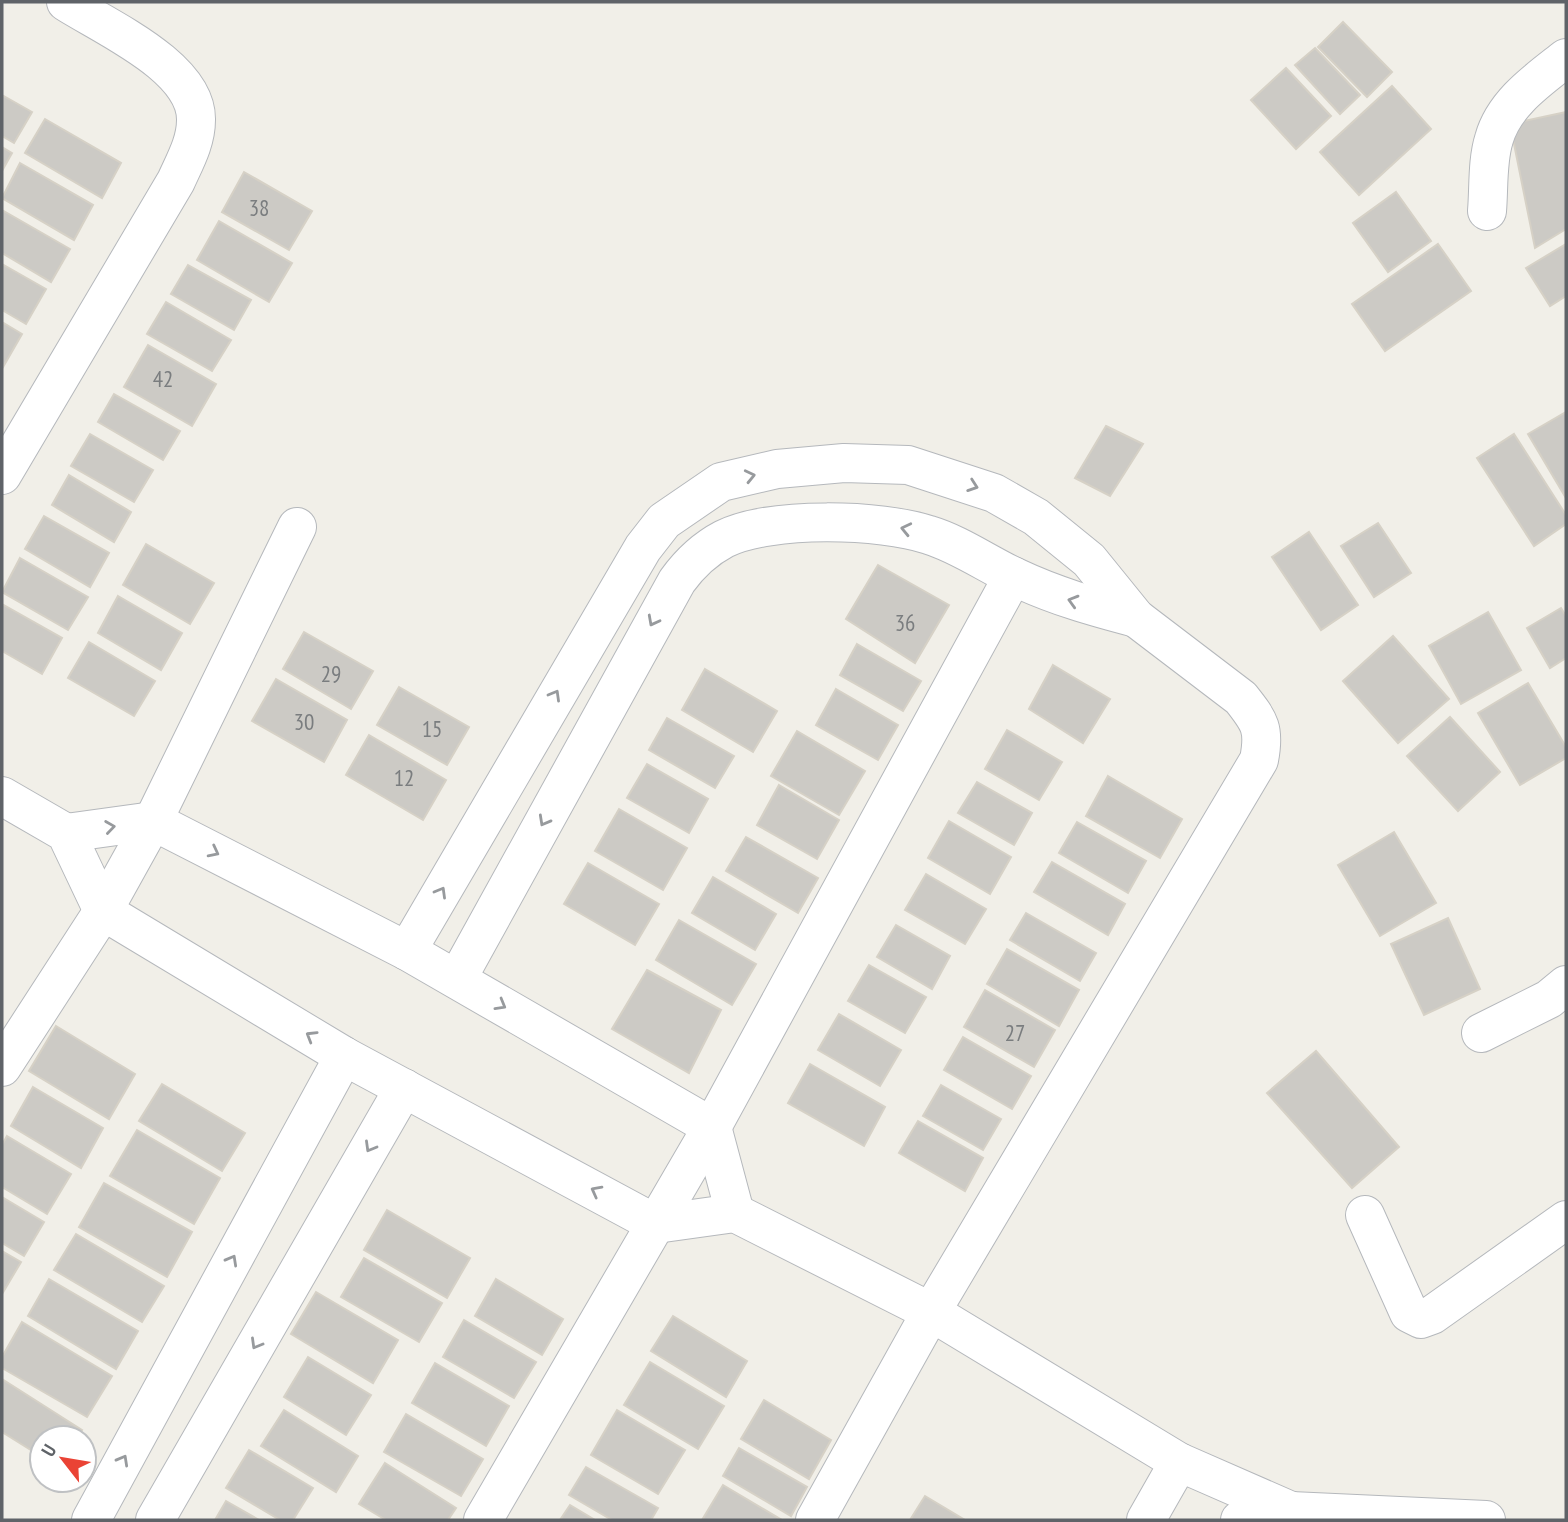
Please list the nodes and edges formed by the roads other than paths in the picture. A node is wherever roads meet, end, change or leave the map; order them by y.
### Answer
1 (66, 2) edge
2 (1566, 58) edge
3 (1487, 211) dead end
4 (2, 475) edge
5 (296, 527) dead end
6 (643, 548) junction
7 (1013, 576) junction
8 (677, 580) junction
9 (1136, 618) junction
10 (2, 796) edge
11 (153, 821) junction
12 (66, 833) junction
13 (103, 911) junction
14 (407, 951) junction
15 (457, 979) junction
16 (1566, 985) edge
17 (1481, 1033) dead end
18 (344, 1056) junction
19 (2, 1068) edge
20 (404, 1088) junction
21 (712, 1127) junction
22 (734, 1213) junction
23 (1366, 1215) dead end
24 (1566, 1220) edge
25 (656, 1224) junction
26 (931, 1312) junction
27 (1179, 1462) junction
28 (1291, 1511) junction
29 (91, 1520) edge
30 (155, 1520) edge
31 (484, 1520) edge
32 (815, 1520) edge
33 (1146, 1520) edge
34 (1240, 1520) edge
35 (1486, 1520) edge

1 - 4 street
2 - 3 street
5 - 11 street
6 - 8 street
6 -> 9 street
14 -> 6 street
7 -> 8 street
9 -> 7 street
7 - 21 street
8 -> 15 street
9 - 26 street
10 - 12 street
12 -> 11 street
11 - 13 street
11 -> 14 street
12 - 13 street
18 -> 13 street
13 - 19 street
14 - 15 street
15 -> 21 street
16 - 17 street
18 - 20 street
29 -> 18 street
25 -> 20 street
20 -> 30 street
21 - 22 street
21 - 25 street
22 - 25 street
22 - 26 street
23 - 24 street
25 - 31 street
26 - 27 street
26 - 32 street
27 - 28 street
27 - 33 street
28 - 34 street
28 - 35 street

